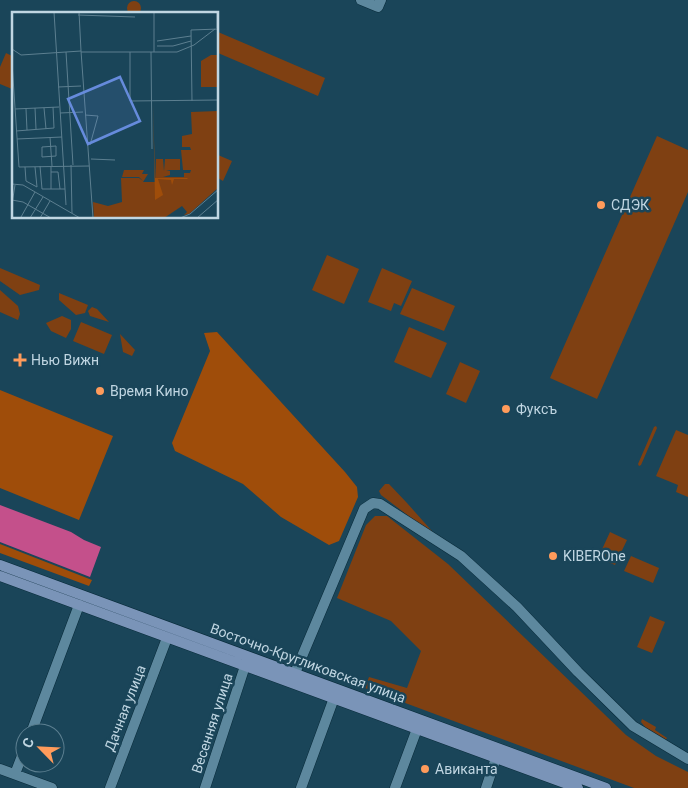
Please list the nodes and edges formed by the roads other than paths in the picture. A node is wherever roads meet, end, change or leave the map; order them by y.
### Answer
1 (361, 0) edge
2 (381, 0) edge
3 (0, 565) edge
4 (0, 576) edge
5 (79, 605) junction
6 (167, 638) junction
7 (246, 666) junction
8 (295, 673) junction
9 (334, 698) junction
10 (35, 723) edge
11 (417, 729) junction
12 (496, 758) junction
13 (688, 759) edge
14 (0, 769) edge
15 (15, 774) joint
16 (52, 788) edge
17 (110, 788) edge
18 (205, 788) edge
19 (301, 788) edge
20 (395, 788) edge
21 (486, 788) edge
22 (578, 788) edge
23 (606, 788) edge

1 - 2 street
3 - 8 main road, Восточно-Кругликовская улица
4 - 5 main road, Восточно-Кругликовская улица
5 - 6 main road, Восточно-Кругликовская улица
5 - 10 street
6 - 7 main road, Восточно-Кругликовская улица
6 - 17 street, Дачная улица
7 - 9 main road, Восточно-Кругликовская улица
7 - 18 street, Весенняя улица
8 - 13 street
8 - 23 main road, Восточно-Кругликовская улица
9 - 11 main road, Восточно-Кругликовская улица
9 - 19 street
11 - 12 main road, Восточно-Кругликовская улица
11 - 20 street
12 - 21 street
12 - 22 main road, Восточно-Кругликовская улица
14 - 15 street
15 - 16 street

